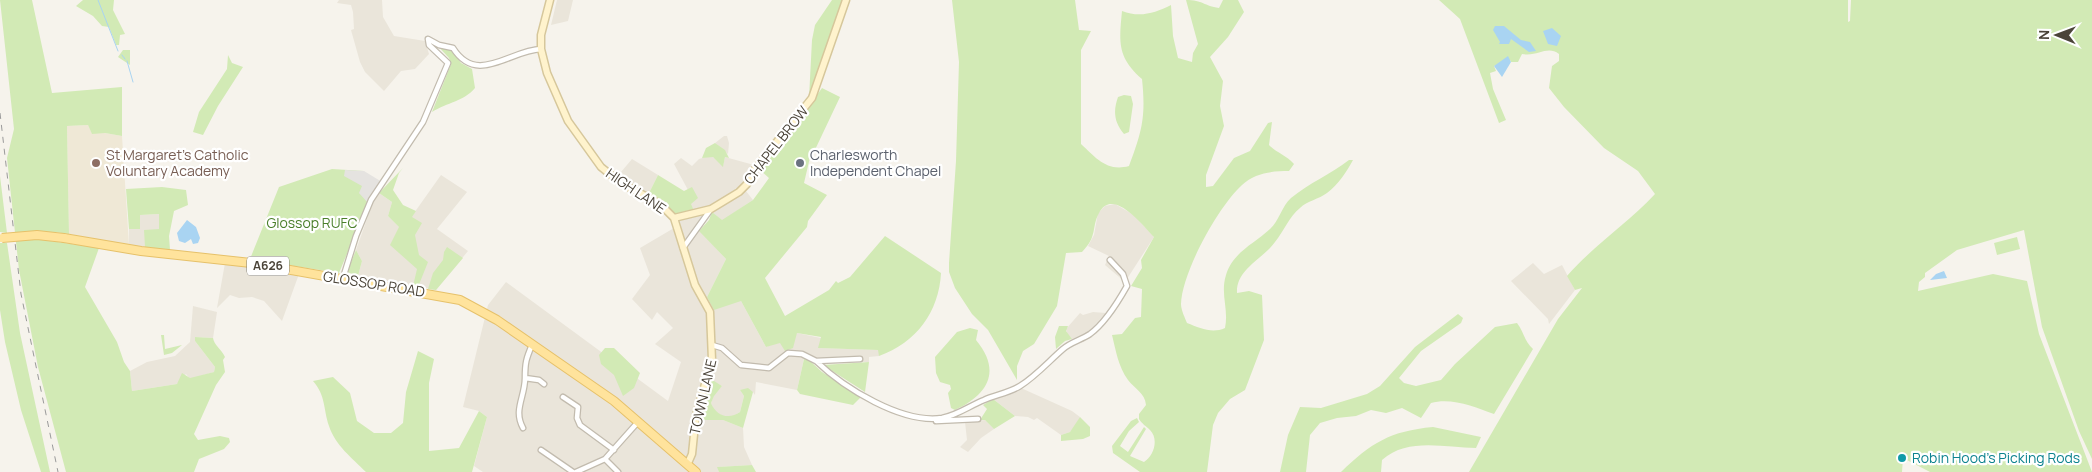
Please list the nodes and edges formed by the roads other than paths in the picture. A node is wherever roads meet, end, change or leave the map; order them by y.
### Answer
1 (550, 0) edge
2 (846, 0) edge
3 (541, 49) junction
4 (711, 209) junction
5 (674, 218) junction
6 (0, 238) edge
7 (683, 248) junction
8 (1110, 260) dead end
9 (343, 278) junction
10 (532, 345) junction
11 (712, 345) junction
12 (860, 359) dead end
13 (816, 361) junction
14 (525, 378) junction
15 (544, 384) dead end
16 (563, 397) dead end
17 (570, 401) junction
18 (566, 406) dead end
19 (915, 417) junction
20 (978, 419) dead end
21 (639, 420) junction
22 (523, 428) dead end
23 (541, 450) dead end
24 (614, 450) junction
25 (605, 459) junction
26 (688, 463) junction
27 (695, 471) edge
28 (575, 472) edge
29 (618, 472) edge

1 - 3 street, HIGH LANE
2 - 4 street, CHAPEL BROW
3 - 5 street, HIGH LANE
3 - 9 street
4 - 5 street, CHAPEL BROW
4 - 7 street
5 - 7 street, TOWN LANE
6 - 9 main road, GLOSSOP ROAD / A626, bridge
7 - 11 street, TOWN LANE
8 - 19 street
9 - 10 main road, GLOSSOP ROAD / A626
10 - 14 street
10 - 21 main road, GLOSSOP ROAD / A626
11 - 13 street
11 - 26 street, TOWN LANE
12 - 13 street
13 - 19 street
14 - 15 street
14 - 22 street
16 - 17 street
17 - 18 street
17 - 24 street
19 - 20 street
21 - 24 street
21 - 26 main road, GLOSSOP ROAD / A626
23 - 28 street
24 - 25 street
25 - 28 street
25 - 29 street
26 - 27 main road, GLOSSOP ROAD / A626

